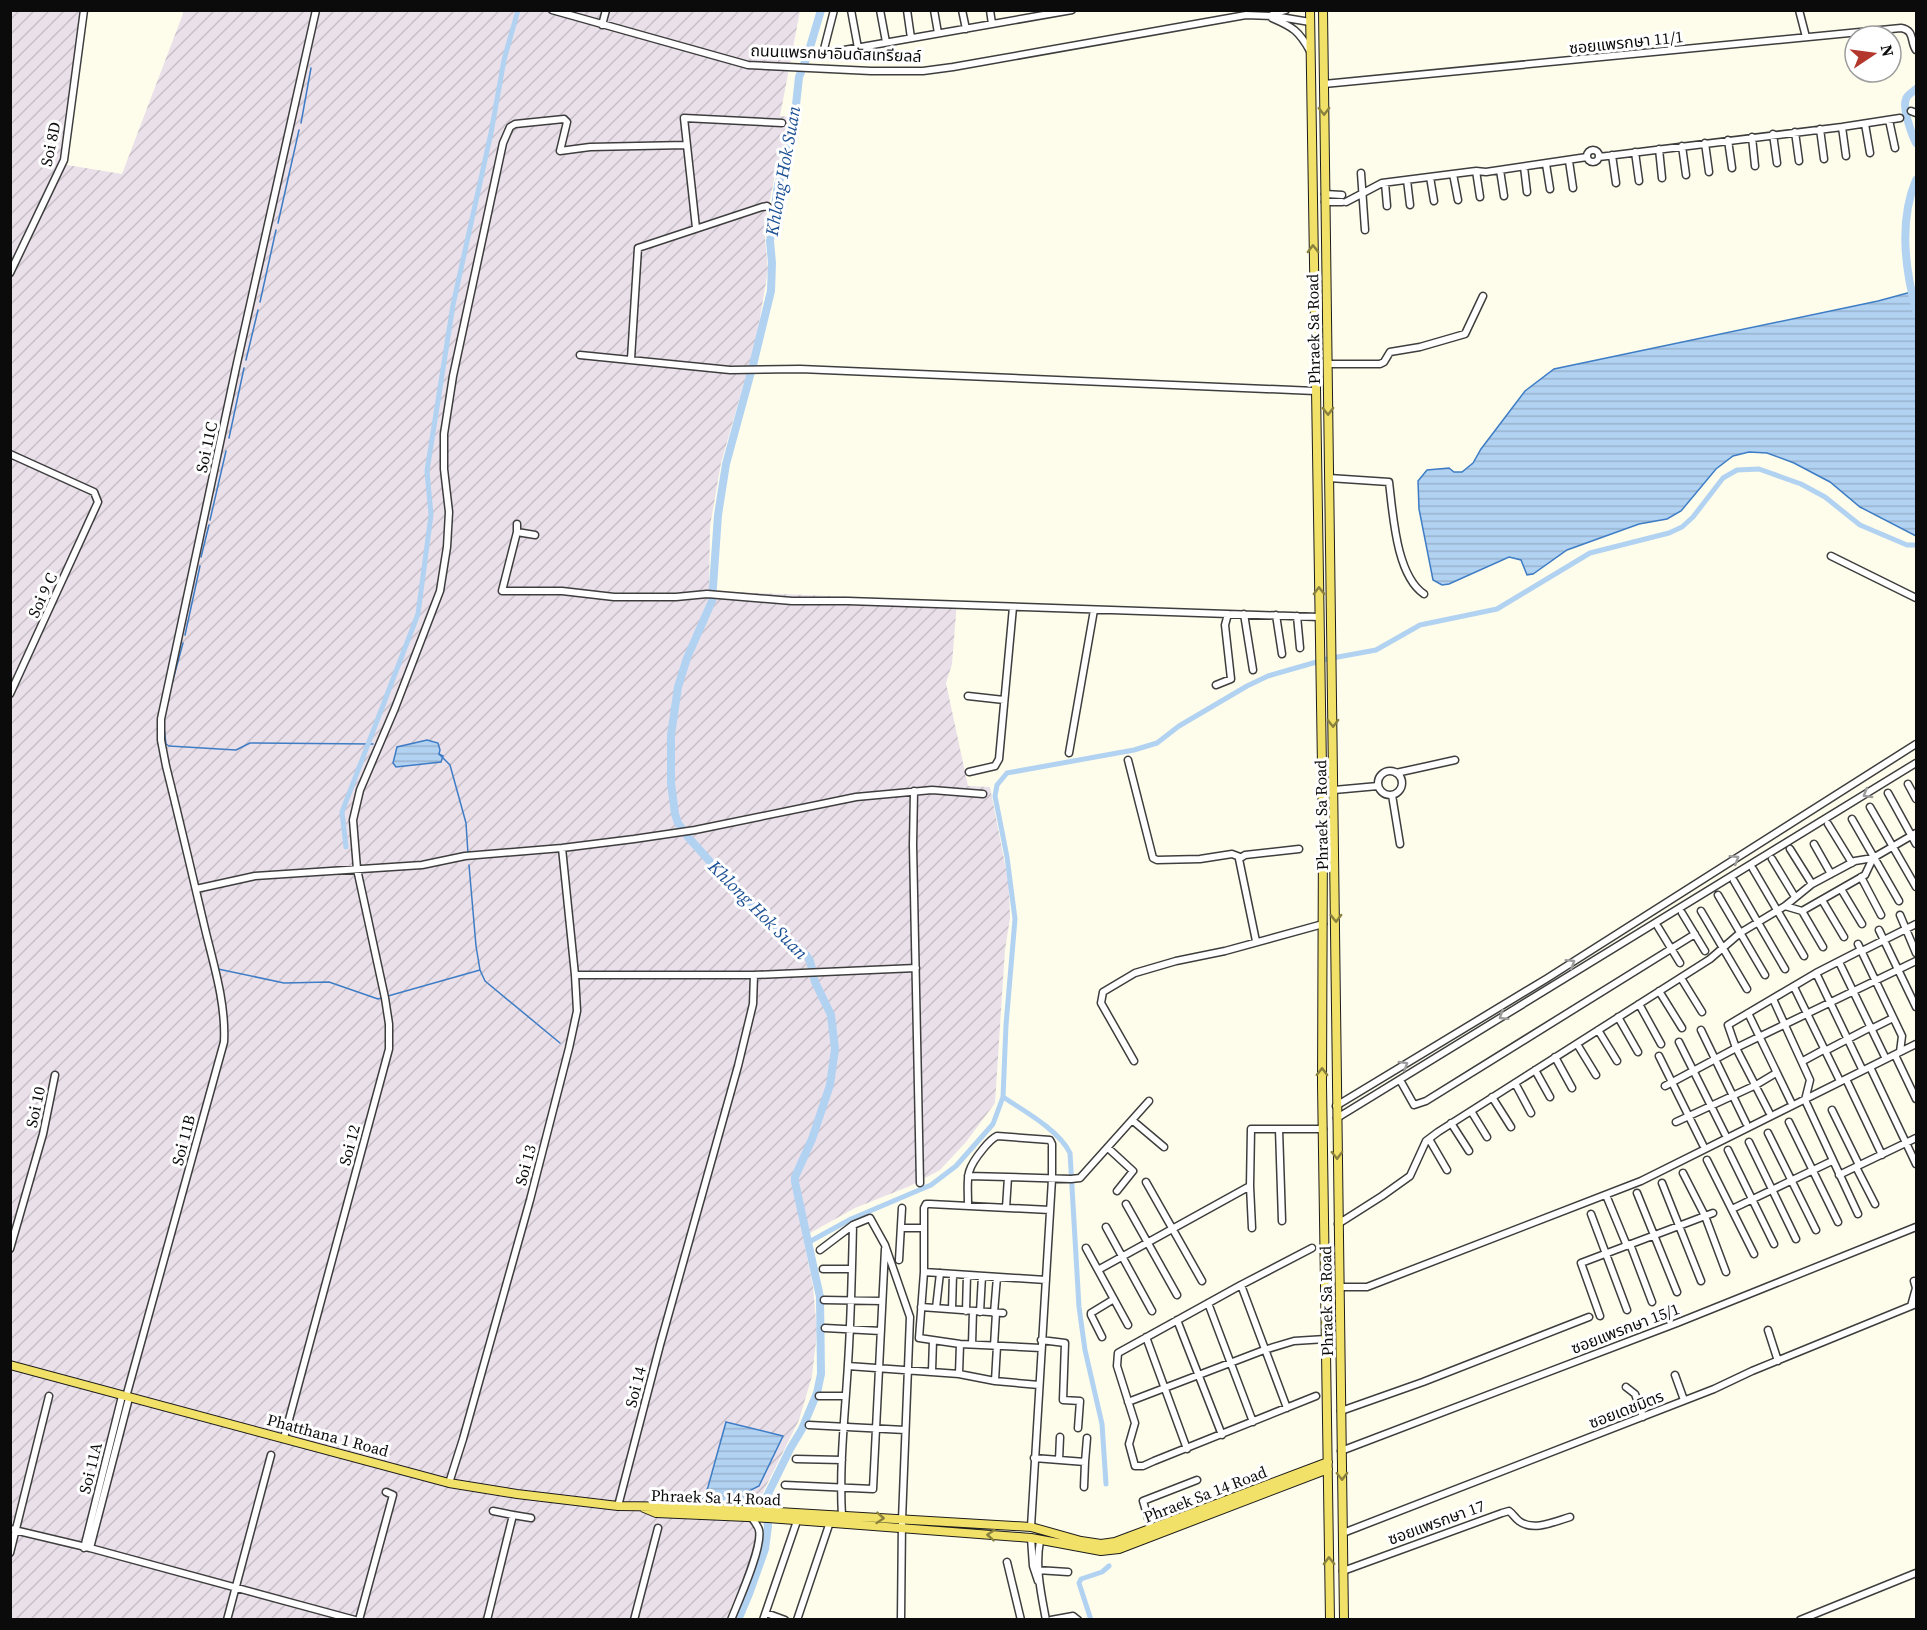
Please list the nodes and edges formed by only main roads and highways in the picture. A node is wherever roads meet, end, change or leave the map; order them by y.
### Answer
1 (1310, 10) edge
2 (1323, 10) edge
3 (1314, 304) junction
4 (1326, 304) junction
5 (1337, 1037) junction
6 (1323, 1038) junction
7 (10, 1365) edge
8 (1328, 1465) junction
9 (643, 1508) joint
10 (778, 1516) junction
11 (830, 1519) junction
12 (1020, 1527) junction
13 (1041, 1530) junction
14 (1020, 1538) junction
15 (1040, 1541) junction
16 (1330, 1620) edge
17 (1344, 1620) edge

3 -> 1 main road, Phraek Sa Road
2 -> 4 main road, Phraek Sa Road
3 - 4 main road
6 -> 3 main road, Phraek Sa Road
4 -> 5 main road, Phraek Sa Road
5 - 6 main road
5 -> 17 main road, Phraek Sa Road
8 -> 6 main road, Phraek Sa Road
7 - 9 main road, Phatthana 1 Road
8 - 13 main road, Phraek Sa 14 Road
8 - 15 main road, Phraek Sa 14 Road
16 -> 8 main road, Phraek Sa Road
9 - 10 main road, Phraek Sa 14 Road
10 - 11 main road, Phraek Sa 14 Road
10 - 11 main road, Phraek Sa 14 Road
11 -> 12 main road, Phraek Sa 14 Road
14 -> 11 main road, Phraek Sa 14 Road
12 - 13 main road, Phraek Sa 14 Road
12 - 14 main road
13 - 15 main road
14 - 15 main road, Phraek Sa 14 Road

